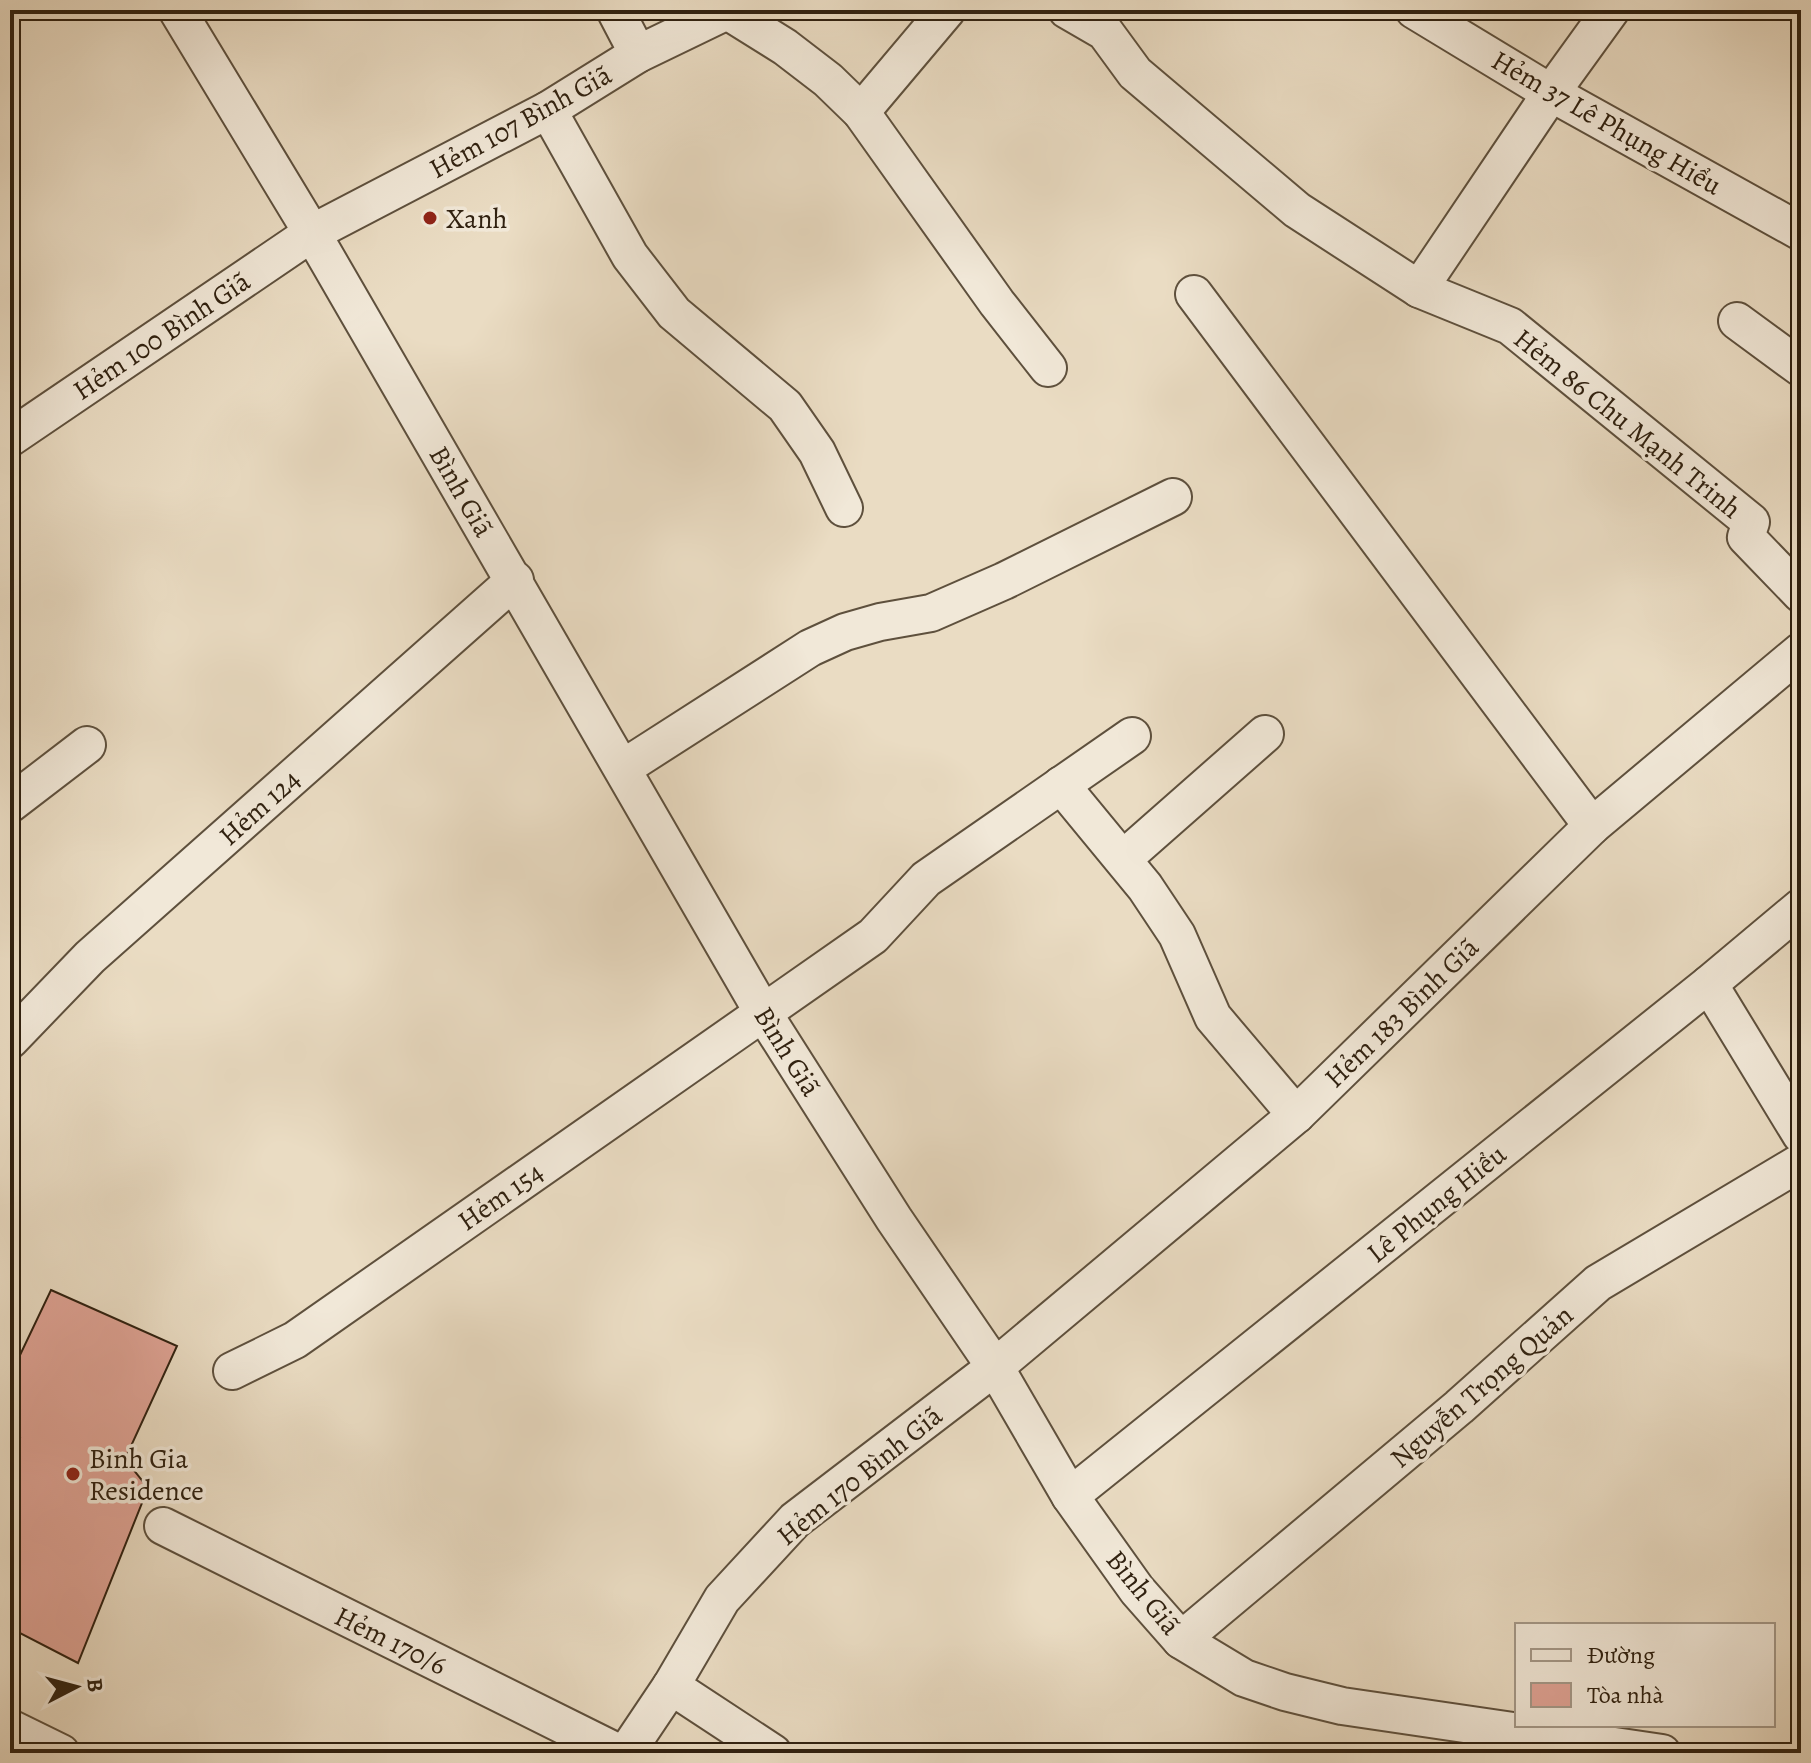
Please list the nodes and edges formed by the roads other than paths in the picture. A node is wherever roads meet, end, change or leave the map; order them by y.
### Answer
1 (177, 10) edge
2 (615, 10) edge
3 (947, 10) edge
4 (1067, 10) edge
5 (1414, 10) edge
6 (1611, 10) edge
7 (729, 11) edge
8 (1112, 21) edge
9 (638, 54) junction
10 (1551, 93) junction
11 (548, 110) junction
12 (861, 112) junction
13 (1801, 232) edge
14 (312, 233) junction
15 (1419, 289) junction
16 (1194, 294) dead end
17 (1737, 321) dead end
18 (1048, 368) dead end
19 (1801, 368) edge
20 (10, 438) edge
21 (1173, 497) dead end
22 (844, 508) dead end
23 (515, 580) junction
24 (1801, 594) edge
25 (1801, 651) edge
26 (1265, 734) dead end
27 (1132, 736) dead end
28 (87, 745) dead end
29 (623, 768) junction
30 (1061, 785) junction
31 (10, 804) edge
32 (1592, 826) junction
33 (1123, 859) junction
34 (1801, 907) edge
35 (1709, 984) junction
36 (762, 1011) junction
37 (10, 1040) edge
38 (1296, 1115) junction
39 (1801, 1135) edge
40 (1801, 1162) edge
41 (995, 1367) junction
42 (232, 1371) dead end
43 (1070, 1496) junction
44 (163, 1526) dead end
45 (1181, 1640) junction
46 (671, 1686) junction
47 (10, 1728) edge
48 (61, 1753) edge
49 (619, 1753) edge
50 (626, 1753) edge
51 (773, 1753) edge
52 (1662, 1753) edge

1 - 14 street, Bình Giã
2 - 9 street
3 - 12 street
4 - 8 street
5 - 10 street, Hẻm 37 Lê Phụng Hiểu
6 - 10 street
7 - 9 street, Hẻm 107 Bình Giã
7 - 12 street
8 - 15 street, Hẻm 86 Chu Mạnh Trinh
9 - 11 street, Hẻm 107 Bình Giã
10 - 13 street, Hẻm 37 Lê Phụng Hiểu
10 - 15 street
11 - 14 street, Hẻm 107 Bình Giã
11 - 22 street
12 - 18 street
14 - 20 street, Hẻm 100 Bình Giã
14 - 23 street, Bình Giã
15 - 24 street, Hẻm 86 Chu Mạnh Trinh
16 - 32 street
17 - 19 street
21 - 29 street
23 - 29 street, Bình Giã
23 - 37 street, Hẻm 124
25 - 32 street, Hẻm 183 Bình Giã
26 - 33 street
27 - 30 street, Hẻm 154
28 - 31 street
29 - 36 street, Bình Giã
30 - 33 street
30 - 36 street, Hẻm 154
32 - 38 street, Hẻm 183 Bình Giã
33 - 38 street
34 - 35 street, Lê Phụng Hiểu
35 - 39 street
35 - 43 street, Lê Phụng Hiểu
36 - 41 street, Bình Giã
36 - 42 street, Hẻm 154
38 - 41 street, Hẻm 183 Bình Giã
40 - 45 street, Nguyễn Trọng Quản
41 - 43 street, Bình Giã
41 - 46 street, Hẻm 170 Bình Giã
43 - 45 street, Bình Giã
44 - 49 street, Hẻm 170/6
45 - 52 street, Bình Giã
46 - 50 street, Hẻm 170 Bình Giã
46 - 51 street
47 - 48 street

